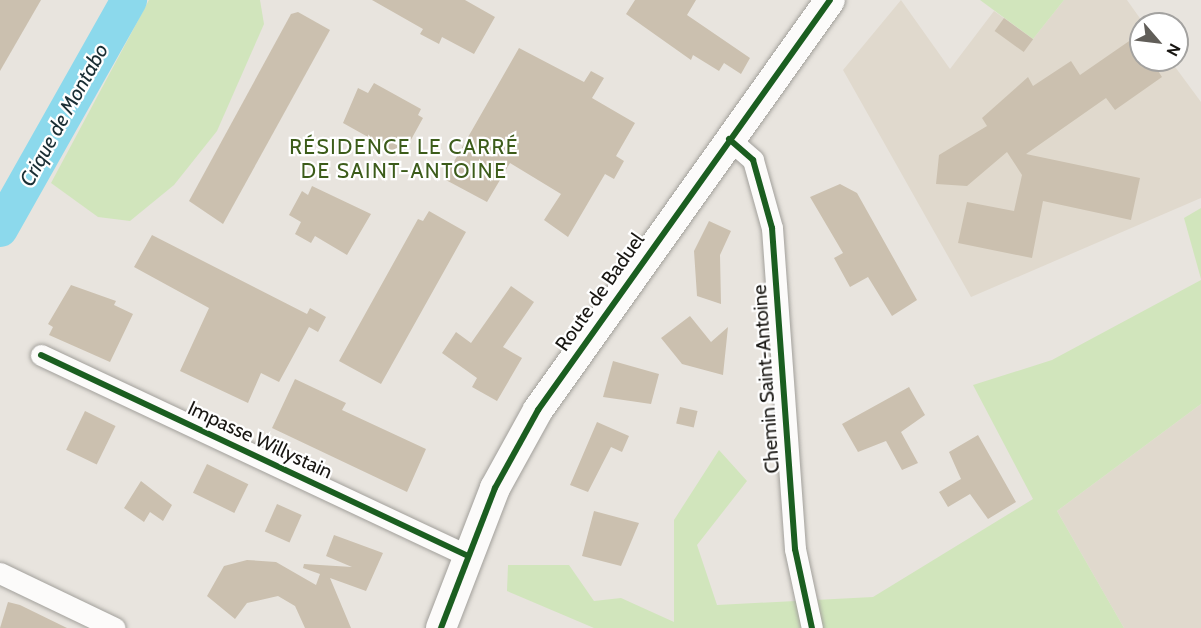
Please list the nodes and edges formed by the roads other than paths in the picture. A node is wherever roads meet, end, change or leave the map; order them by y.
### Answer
1 (830, 0) edge
2 (729, 140) junction
3 (41, 355) dead end
4 (466, 555) junction
5 (0, 573) edge
6 (115, 628) edge
7 (441, 628) edge
8 (812, 628) edge

1 - 2 main road, Route de Baduel
2 - 4 main road, Route de Baduel
2 - 8 street, Chemin Saint-Antoine
3 - 4 street, Impasse Willystain
4 - 7 main road, Route de Baduel
5 - 6 street

